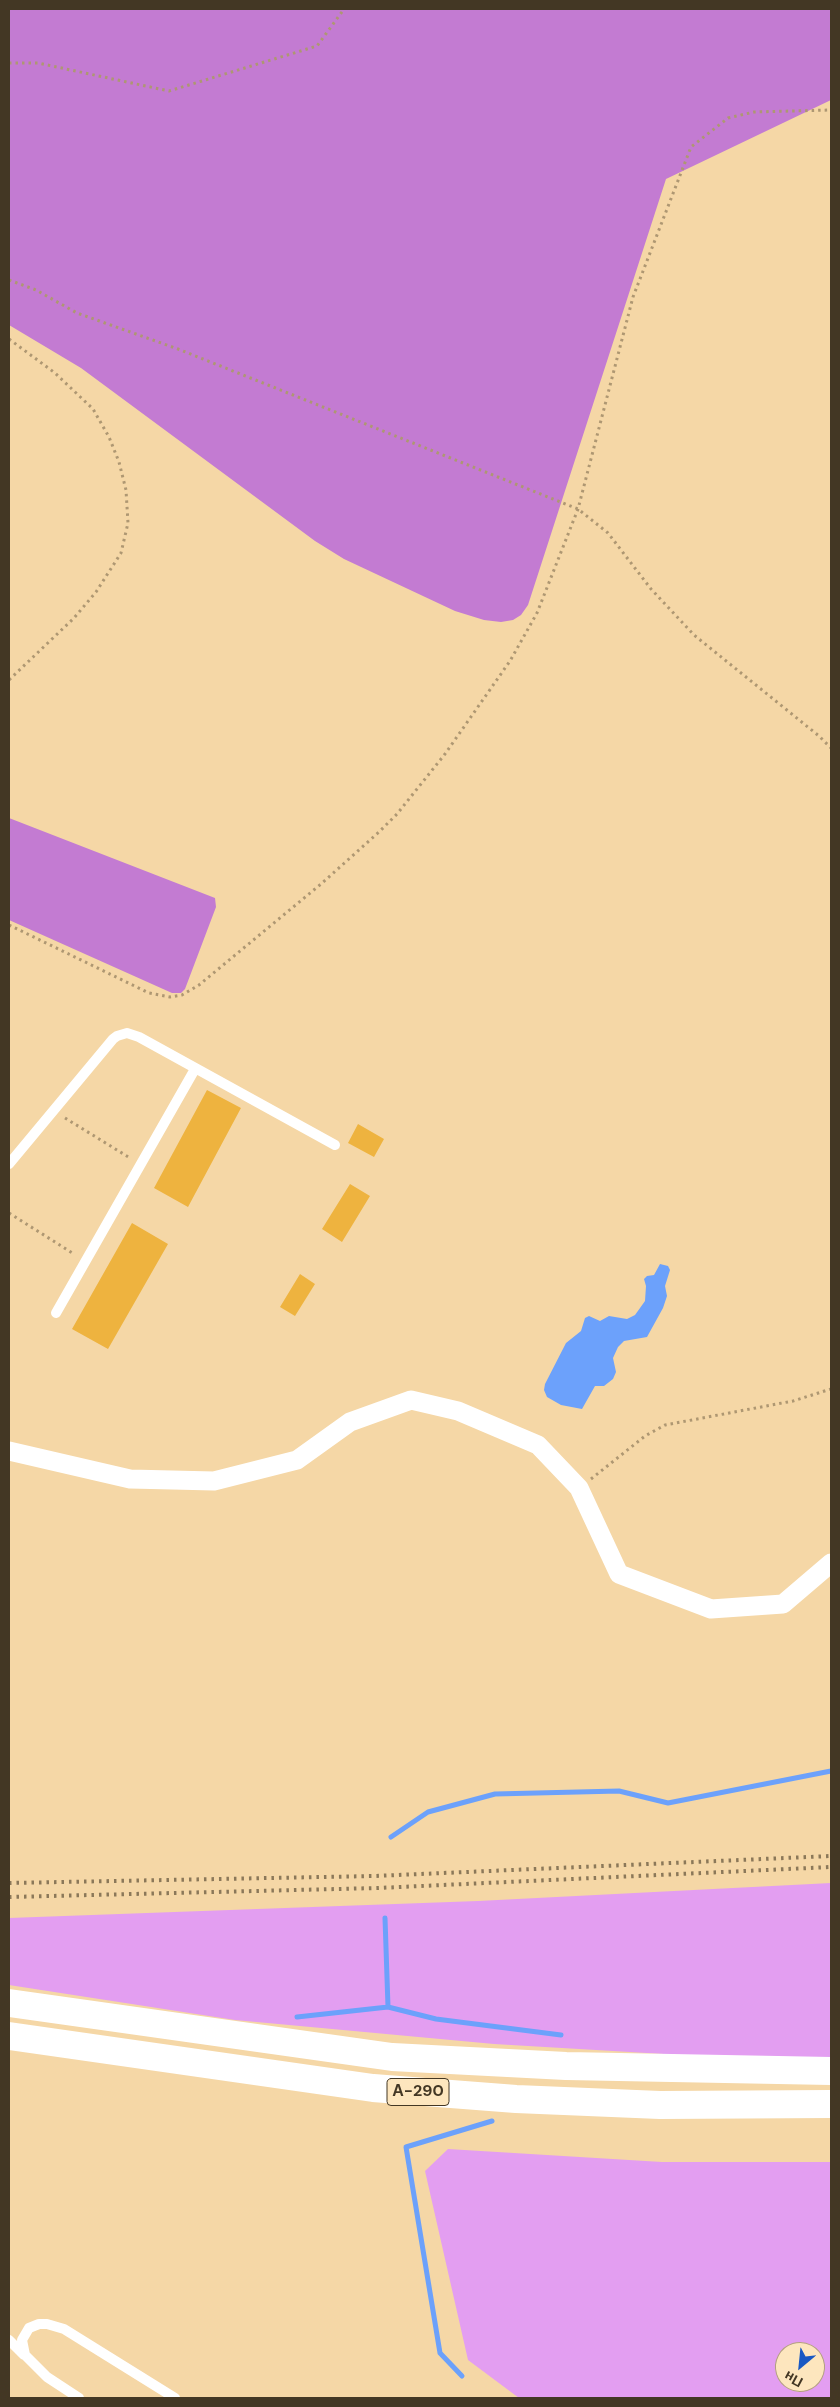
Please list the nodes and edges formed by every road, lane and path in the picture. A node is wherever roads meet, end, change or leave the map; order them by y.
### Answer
1 (344, 9) edge
2 (9, 63) edge
3 (831, 110) edge
4 (9, 280) edge
5 (9, 339) edge
6 (578, 509) junction
7 (9, 680) edge
8 (831, 748) edge
9 (9, 925) edge
10 (196, 1069) junction
11 (54, 1111) junction
12 (335, 1145) dead end
13 (9, 1164) edge
14 (141, 1165) junction
15 (9, 1214) edge
16 (85, 1261) junction
17 (56, 1313) dead end
18 (831, 1389) edge
19 (9, 1451) edge
20 (579, 1488) junction
21 (831, 1563) edge
22 (9, 2003) edge
23 (9, 2036) edge
24 (831, 2071) edge
25 (831, 2104) edge
26 (9, 2340) edge
27 (25, 2355) junction
28 (79, 2398) edge
29 (175, 2398) edge

1 - 2 path
3 - 6 path
4 - 6 path
5 - 7 path
6 - 8 path
6 - 9 path
10 - 11 lane
10 - 12 lane
10 - 14 lane
11 - 13 lane
11 - 14 path
14 - 16 lane
15 - 16 path
16 - 17 lane
18 - 20 path
19 - 20 street
20 - 21 street
22 - 24 highway, А-290
23 - 25 highway, А-290
26 - 27 lane
27 - 28 lane
27 - 29 lane

